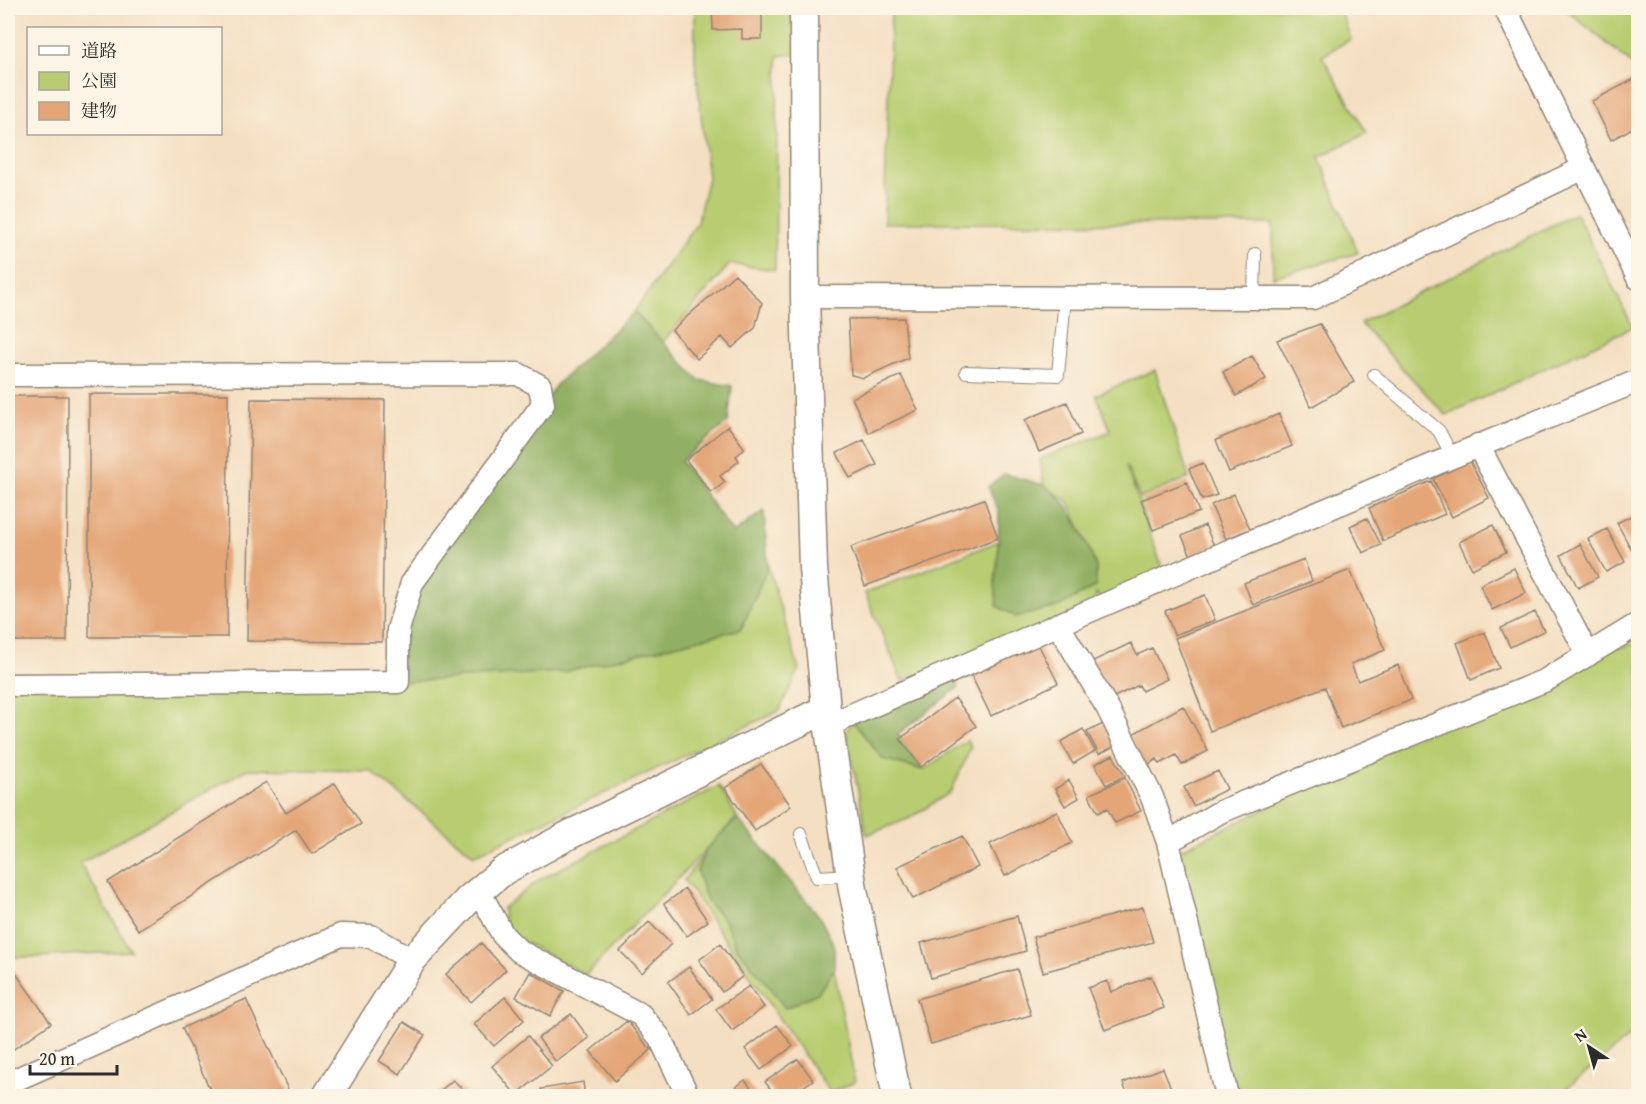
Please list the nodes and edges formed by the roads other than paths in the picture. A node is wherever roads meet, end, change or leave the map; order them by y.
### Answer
1 (804, 8) edge
2 (1505, 8) edge
3 (1584, 168) junction
4 (1255, 254) dead end
5 (1638, 278) edge
6 (805, 297) junction
7 (1065, 298) junction
8 (1254, 298) junction
9 (966, 372) dead end
10 (8, 375) edge
11 (1374, 375) dead end
12 (1638, 381) edge
13 (1478, 445) junction
14 (1452, 456) junction
15 (1058, 624) junction
16 (1638, 624) edge
17 (1588, 655) junction
18 (8, 685) edge
19 (827, 717) junction
20 (801, 834) dead end
21 (1168, 842) junction
22 (851, 875) junction
23 (479, 891) junction
24 (412, 960) junction
25 (8, 1083) edge
26 (327, 1096) edge
27 (688, 1096) edge
28 (897, 1096) edge
29 (1227, 1096) edge

1 - 6 street
2 - 3 street
3 - 5 street
3 - 8 street
4 - 8 lane
6 - 7 street
6 - 19 street
7 - 8 street
7 - 9 lane
10 - 18 street
11 - 14 lane
12 - 13 street
13 - 14 street
13 - 17 street
14 - 15 street
15 - 19 street
15 - 21 street
16 - 17 street
17 - 21 street
19 - 22 street
19 - 23 street
20 - 22 lane
21 - 29 street
22 - 28 street
23 - 24 street
23 - 27 street
24 - 25 street
24 - 26 street

